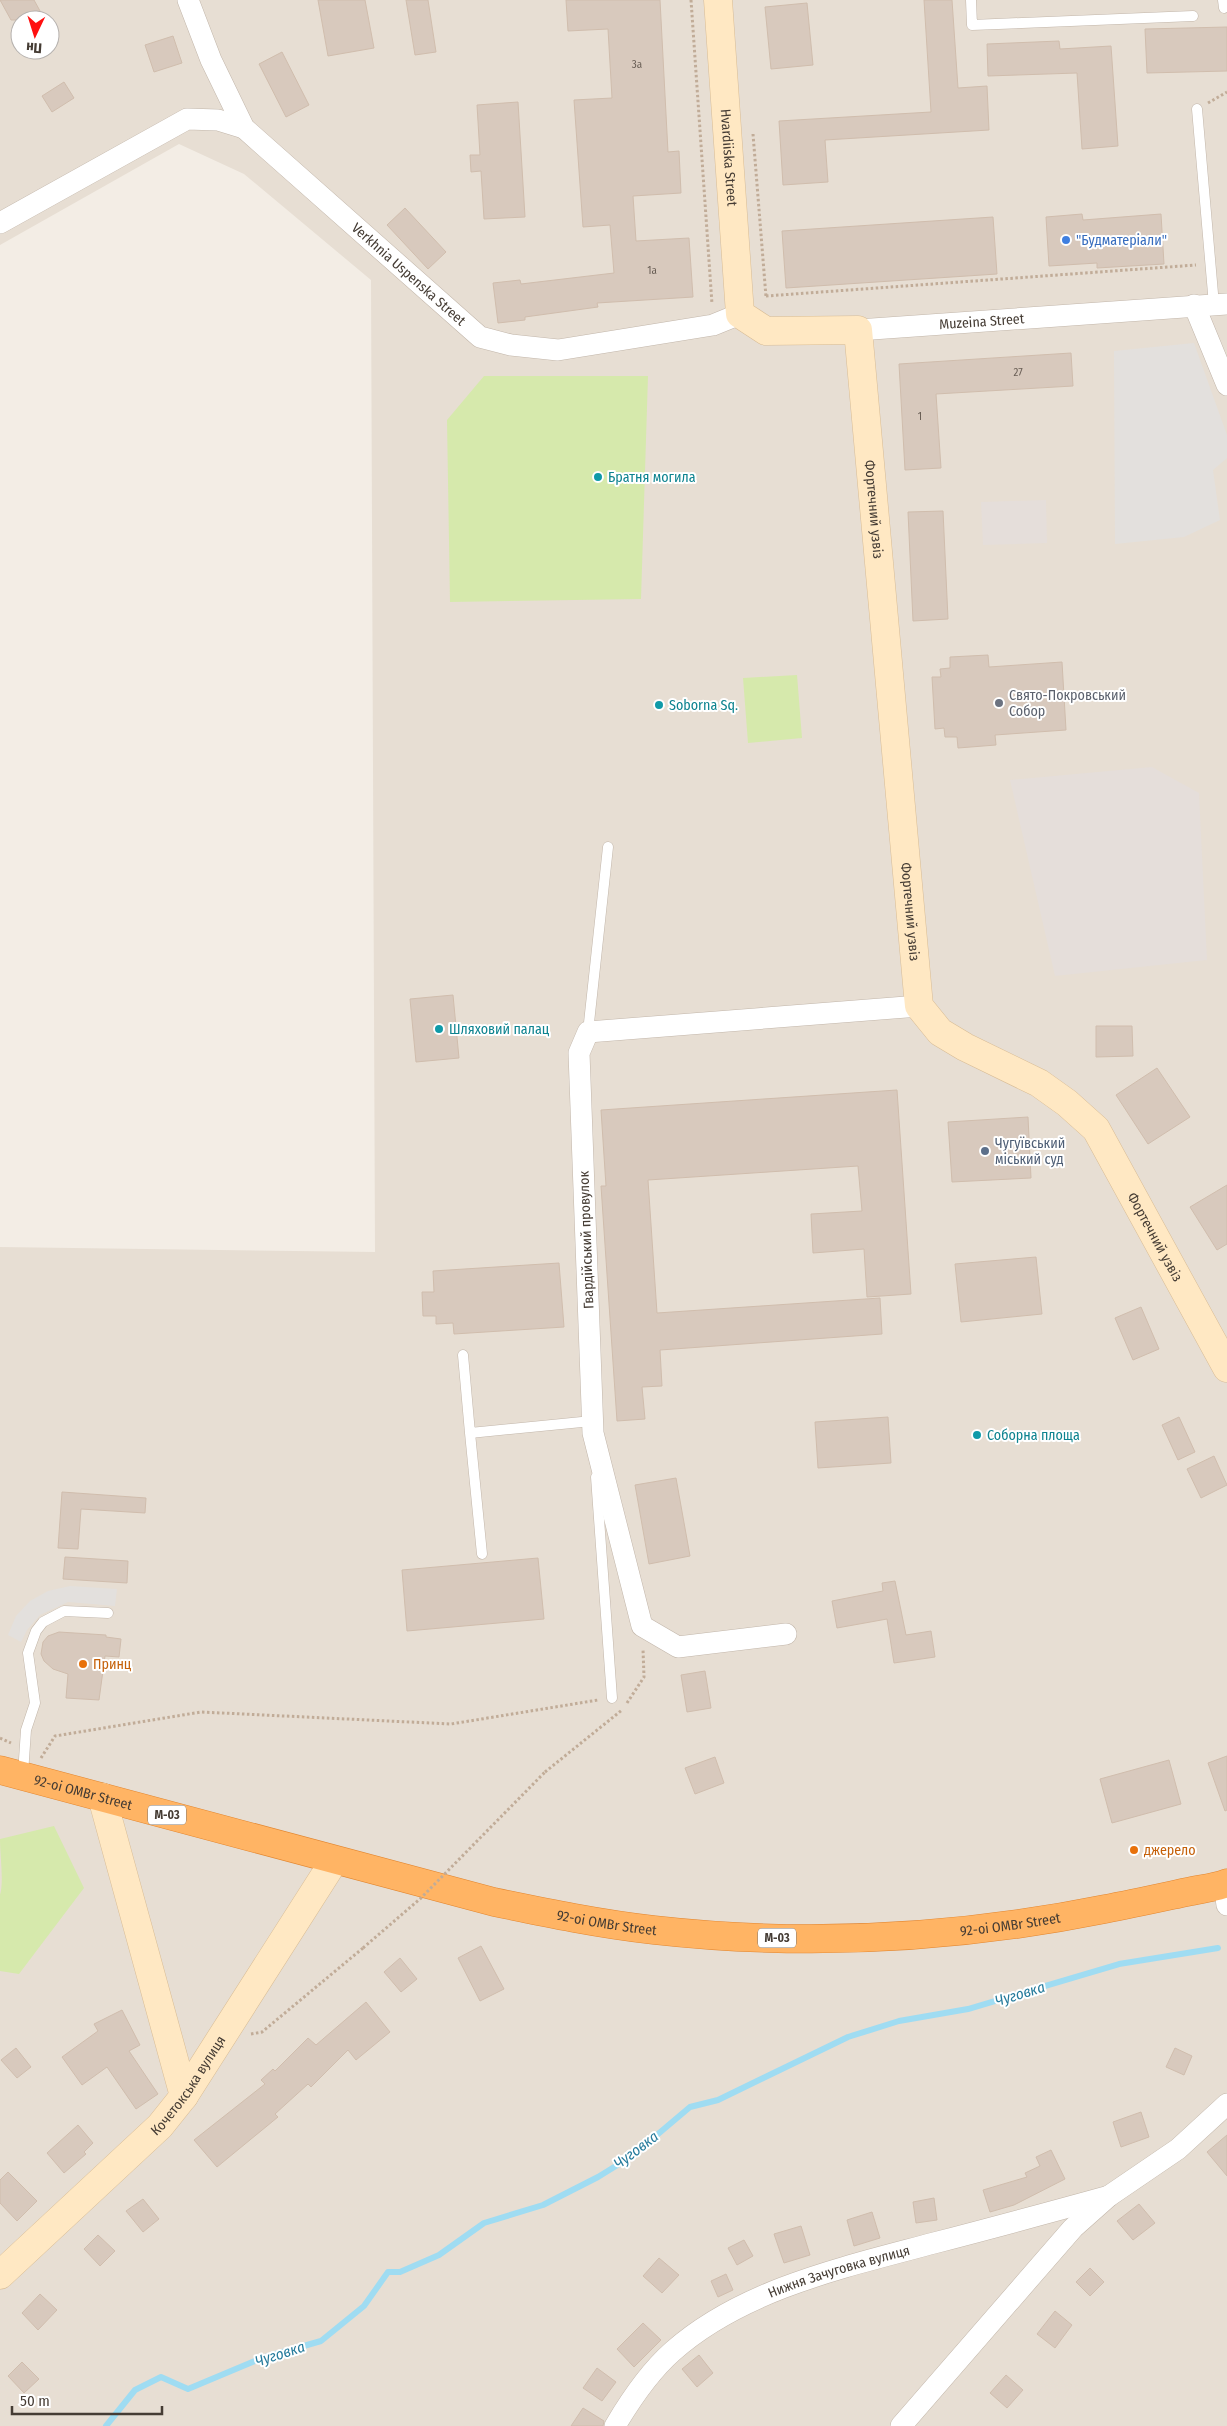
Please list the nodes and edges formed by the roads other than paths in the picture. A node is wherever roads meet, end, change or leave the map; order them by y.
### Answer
1 (188, 0) edge
2 (718, 0) edge
3 (971, 0) edge
4 (1193, 16) dead end
5 (1197, 109) road end
6 (244, 128) junction
7 (0, 223) edge
8 (1211, 305) edge
9 (740, 314) junction
10 (858, 330) junction
11 (1227, 385) edge
12 (608, 847) dead end
13 (919, 1006) junction
14 (588, 1032) junction
15 (463, 1355) dead end
16 (1227, 1368) edge
17 (592, 1427) junction
18 (470, 1433) junction
19 (482, 1554) dead end
20 (108, 1613) dead end
21 (786, 1634) dead end
22 (612, 1698) road end
23 (17, 1775) edge
24 (102, 1797) junction
25 (334, 1861) junction
26 (1226, 1890) edge
27 (184, 2096) junction
28 (1227, 2104) edge
29 (1109, 2196) junction
30 (0, 2276) edge
31 (615, 2426) edge
32 (902, 2426) edge

1 - 6 street, Verkhnia Uspenska Street
2 - 9 street, Hvardiiska Street
3 - 4 lane
5 - 8 lane
6 - 7 street
6 - 9 street, Verkhnia Uspenska Street
8 - 10 street, Muzeina Street
8 - 11 street
9 - 10 street, Muzeina Street
10 - 13 street, Фортечний узвіз
12 - 14 lane
13 - 14 street
13 - 16 street, Фортечний узвіз
14 - 17 street, Гвардійський провулок
15 - 18 lane
17 - 18 lane
17 - 21 street, Гвардійський провулок
17 - 22 lane
18 - 19 lane
20 - 23 lane
23 - 24 highway, 92-oi OMBr Street / М-03
24 - 25 highway, 92-oi OMBr Street / М-03
24 - 27 street
25 - 26 highway, 92-oi OMBr Street / М-03
25 - 27 street, Кочетокська вулиця
27 - 30 street, Кочетокська вулиця
28 - 29 street, Нижня Зачуговка вулиця
29 - 31 street, Нижня Зачуговка вулиця
29 - 32 street, Нижня Зачуговка вулиця

